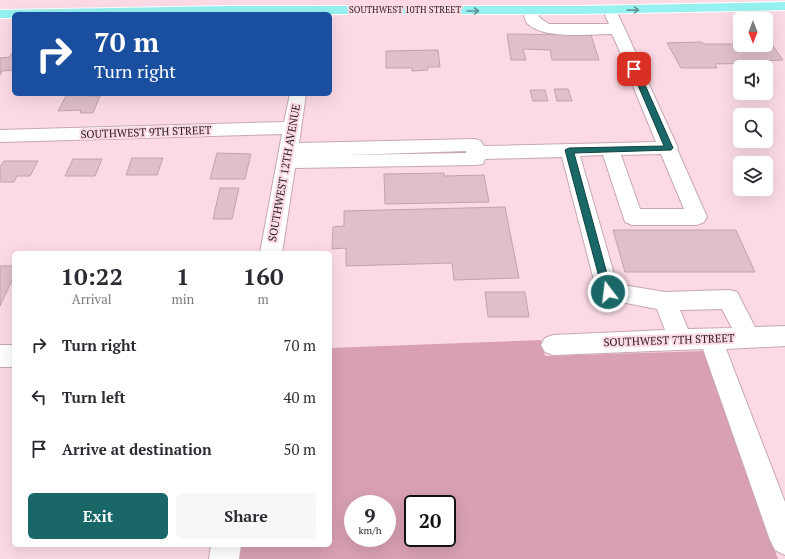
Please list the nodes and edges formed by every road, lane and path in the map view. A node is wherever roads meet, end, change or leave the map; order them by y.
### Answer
1 (785, 6) edge
2 (610, 10) junction
3 (530, 11) junction
4 (312, 12) edge
5 (0, 14) edge
6 (12, 14) edge
7 (617, 29) junction
8 (298, 96) edge
9 (292, 128) junction
10 (0, 136) edge
11 (669, 148) junction
12 (610, 149) junction
13 (569, 150) junction
14 (287, 156) junction
15 (271, 251) edge
16 (665, 301) junction
17 (785, 336) edge
18 (748, 337) junction
19 (711, 339) junction
20 (680, 340) junction
21 (553, 345) dead end
22 (0, 356) edge
23 (12, 356) edge
24 (785, 540) edge
25 (226, 547) edge
26 (224, 559) edge

2 -> 1 main road, SOUTHWEST 10TH STREET
2 - 3 main road, SOUTHWEST 10TH STREET
2 - 7 street
4 -> 3 main road, SOUTHWEST 10TH STREET
3 - 7 street
5 - 6 main road, SOUTHWEST 10TH STREET
7 - 11 street
8 - 9 street, SOUTHWEST 12TH AVENUE
9 - 10 street, SOUTHWEST 9TH STREET
9 - 14 street, SOUTHWEST 12TH AVENUE
11 - 12 street
11 - 12 street
12 - 13 street
13 - 14 street
13 - 16 street
14 - 15 street, SOUTHWEST 12TH AVENUE
16 - 18 street
16 - 20 street
17 - 18 street, SOUTHWEST 7TH STREET
18 - 19 street, SOUTHWEST 7TH STREET
19 - 20 street, SOUTHWEST 7TH STREET
19 - 24 street
20 - 21 street, SOUTHWEST 7TH STREET
22 - 23 street
25 - 26 street

